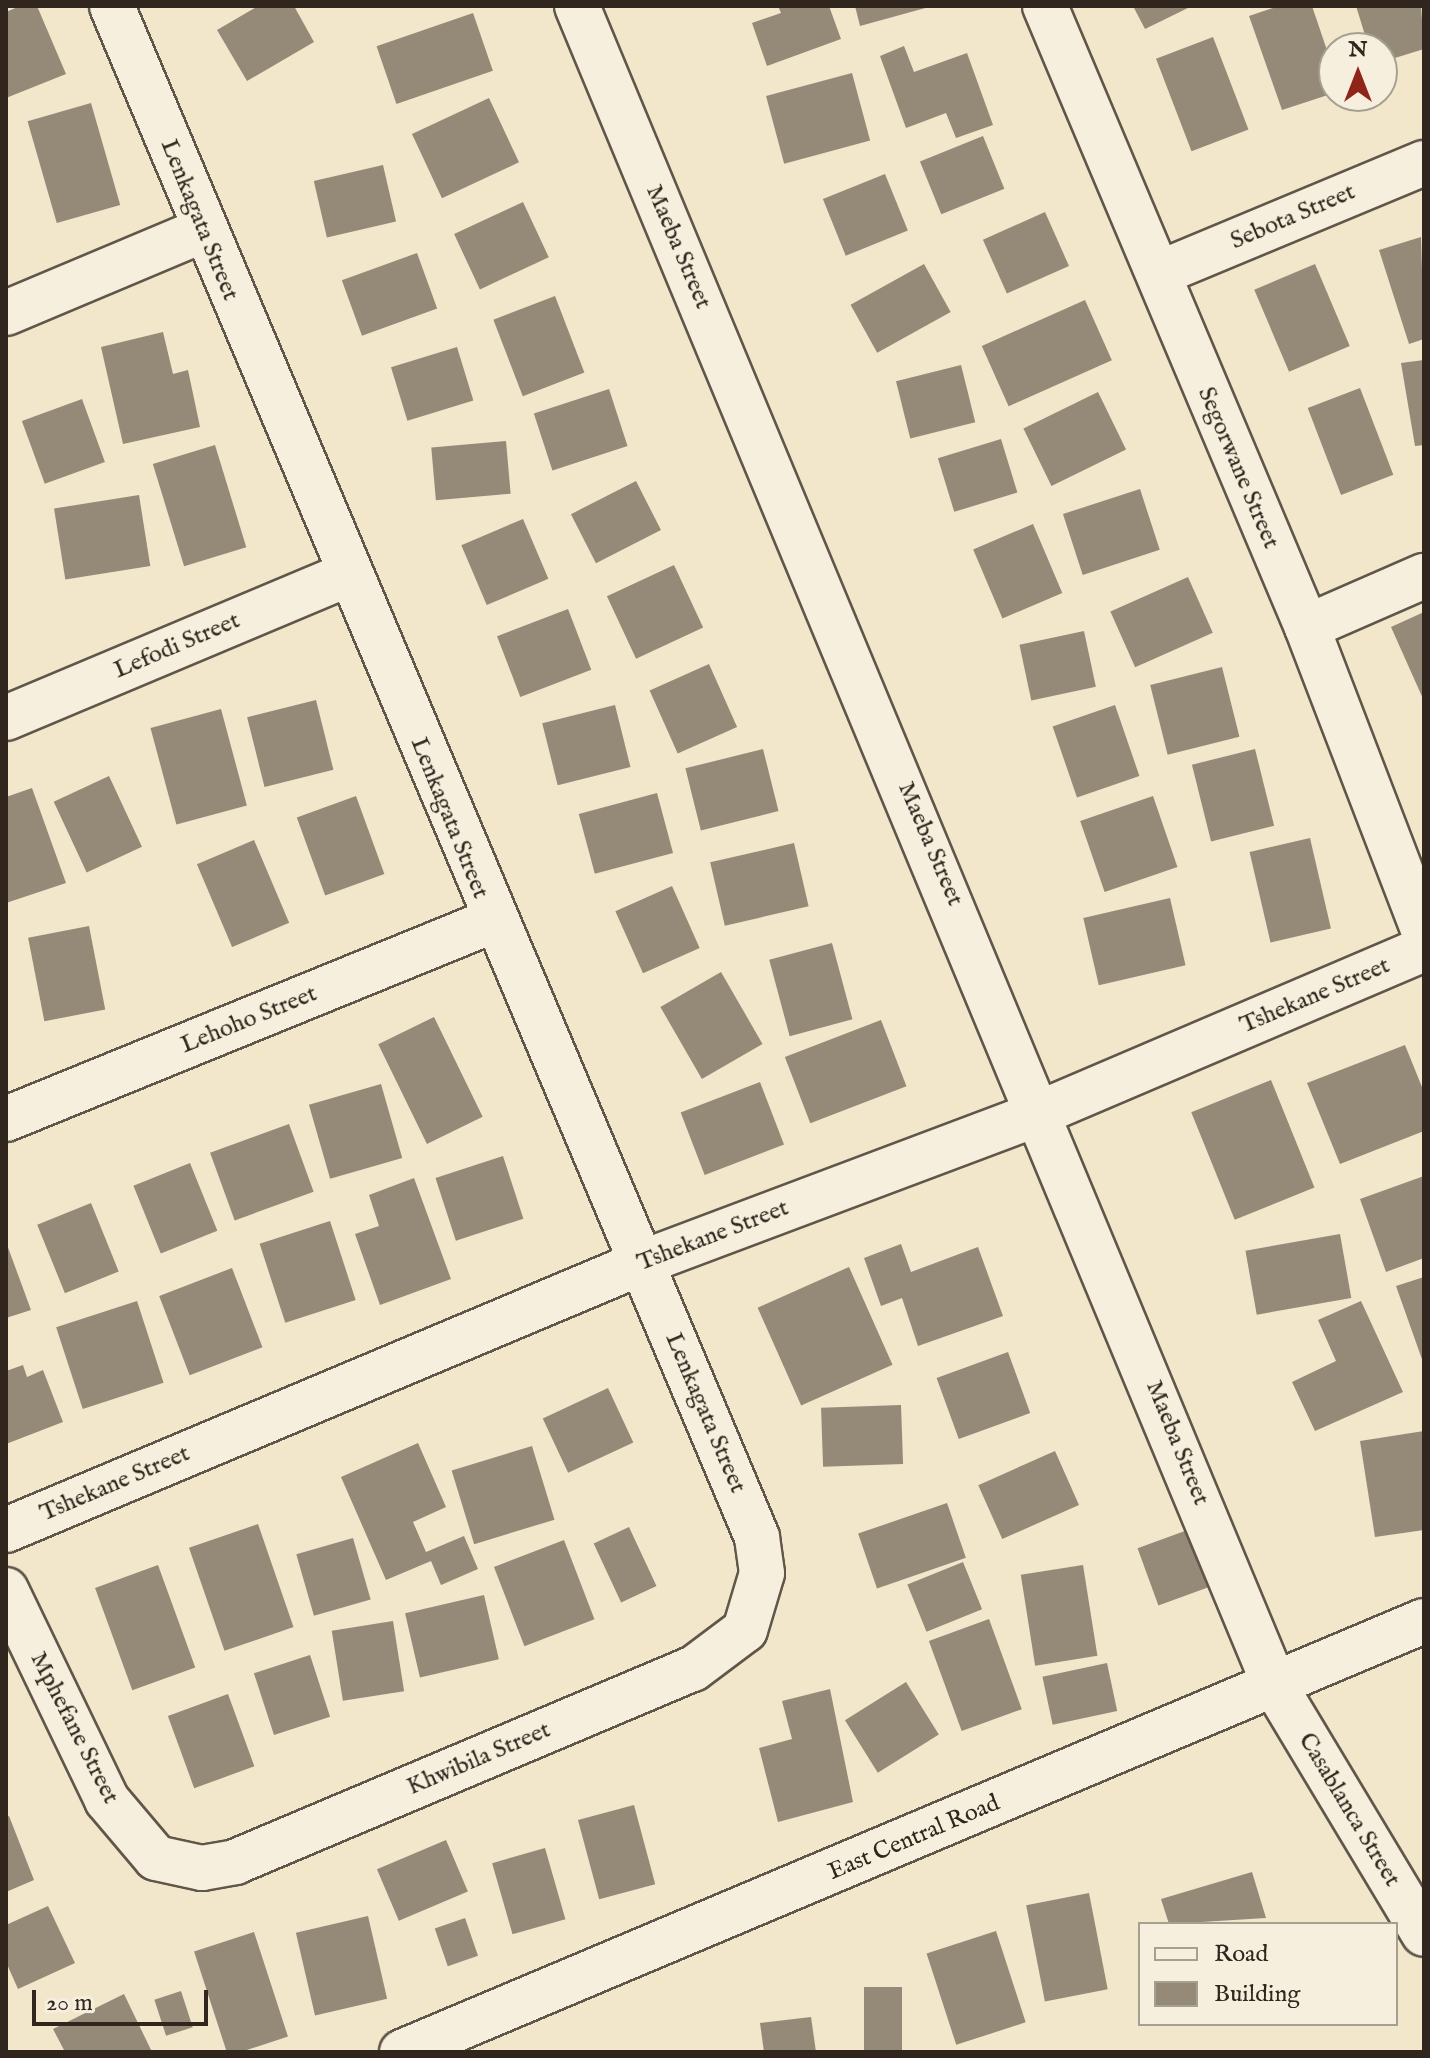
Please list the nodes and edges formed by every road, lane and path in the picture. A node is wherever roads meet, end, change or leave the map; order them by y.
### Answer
1 (112, 6) edge
2 (577, 6) edge
3 (1045, 6) edge
4 (1424, 163) edge
5 (203, 230) junction
6 (1162, 272) junction
7 (6, 313) edge
8 (348, 574) junction
9 (1424, 576) edge
10 (1307, 627) junction
11 (6, 718) edge
12 (492, 921) junction
13 (1424, 932) edge
14 (1424, 949) edge
15 (1042, 1112) junction
16 (6, 1119) edge
17 (641, 1263) junction
18 (6, 1530) edge
19 (6, 1590) edge
20 (1424, 1621) edge
21 (745, 1630) joint
22 (1275, 1686) junction
23 (202, 1868) joint
24 (1424, 1934) edge
25 (402, 2052) edge

1 - 5 street, Lenkagata Street
2 - 15 street, Maeba Street
3 - 6 street, Segorwane Street
4 - 6 street, Sebota Street
5 - 7 street
5 - 8 street, Lenkagata Street
6 - 10 street, Segorwane Street
8 - 11 street, Lefodi Street
8 - 12 street, Lenkagata Street
9 - 10 street
10 - 13 street, Segorwane Street
12 - 16 street, Lehoho Street
12 - 17 street, Lenkagata Street
14 - 15 street, Tshekane Street
15 - 17 street, Tshekane Street
15 - 22 street, Maeba Street
17 - 18 street, Tshekane Street
17 - 21 street, Lenkagata Street
19 - 23 street, Mphefane Street
20 - 22 street, East Central Road
21 - 23 street, Khwibila Street
22 - 24 street, Casablanca Street
22 - 25 street, East Central Road

